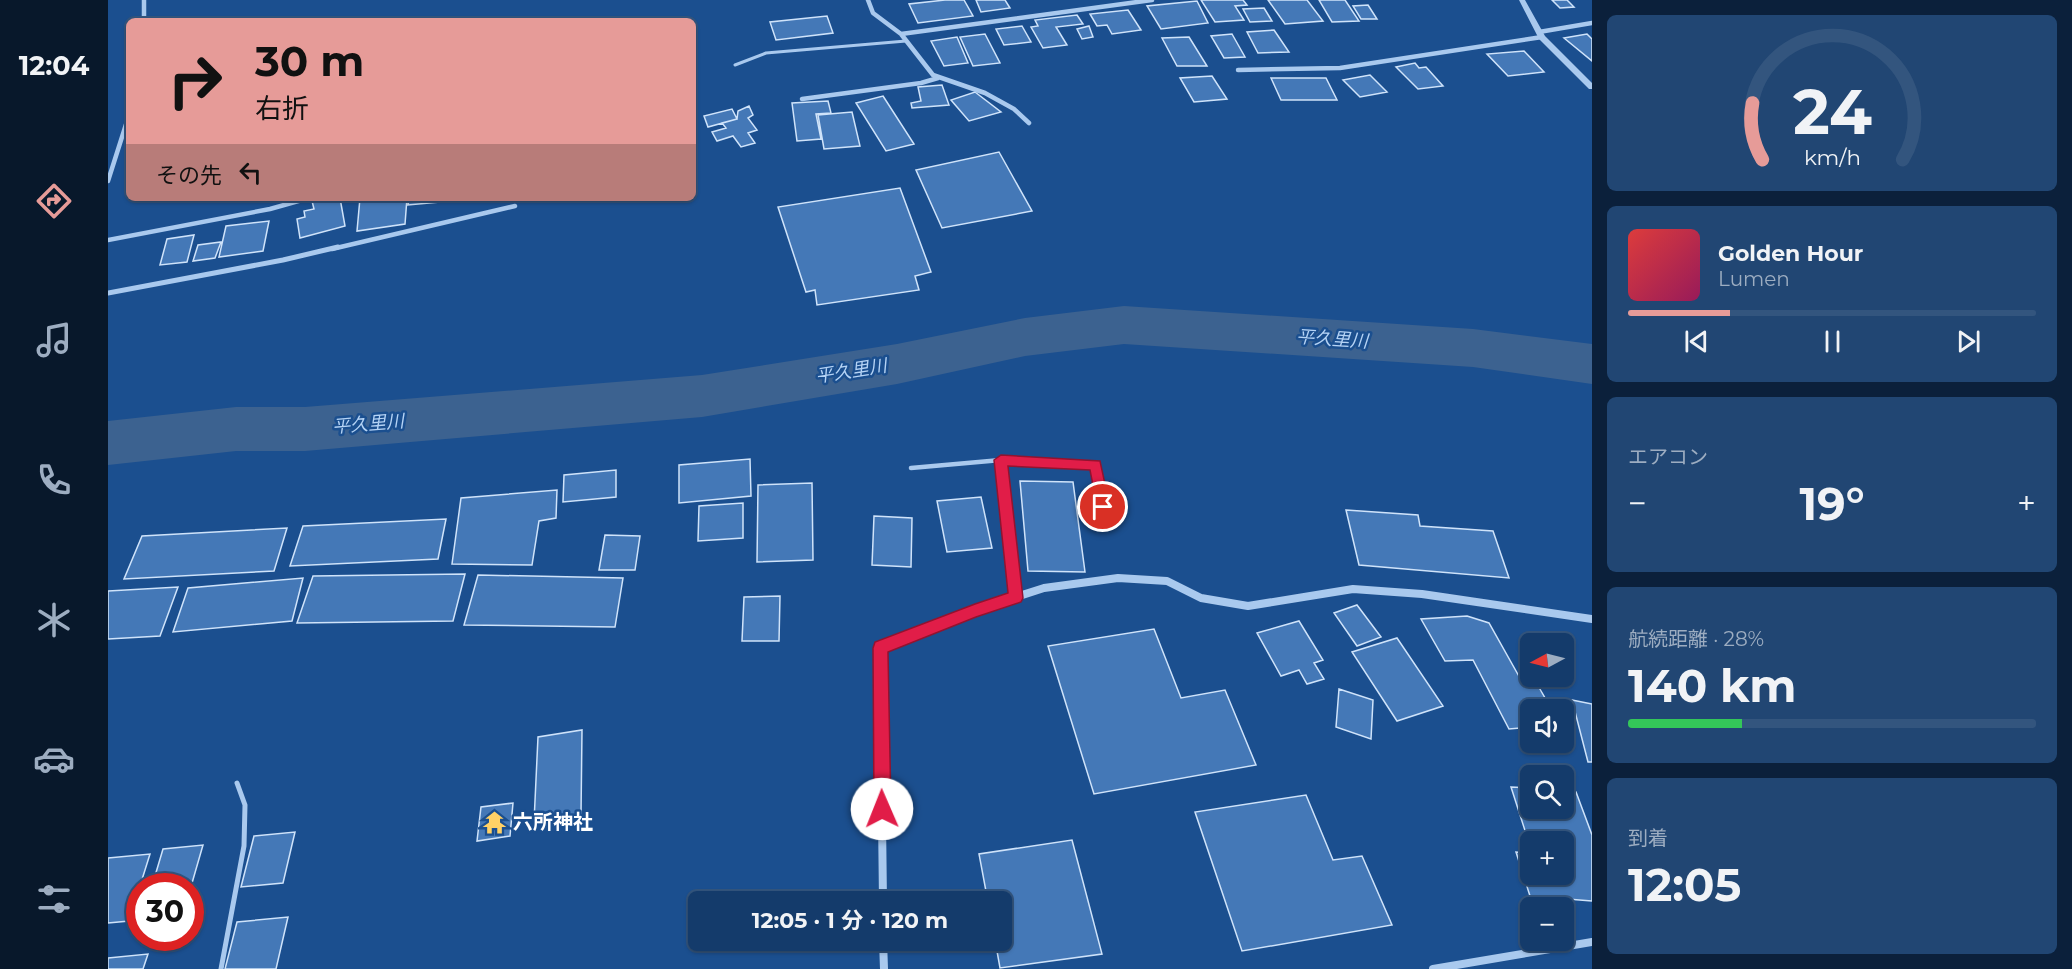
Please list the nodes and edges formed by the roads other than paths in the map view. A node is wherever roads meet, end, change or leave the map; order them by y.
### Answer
1 (144, 0) edge
2 (868, 0) edge
3 (1152, 0) edge
4 (1522, 0) edge
5 (144, 18) edge
6 (1592, 23) edge
7 (901, 34) junction
8 (1540, 35) junction
9 (906, 40) junction
10 (735, 66) dead end
11 (1238, 70) dead end
12 (938, 78) junction
13 (1592, 87) edge
14 (802, 99) dead end
15 (1029, 123) dead end
16 (126, 124) edge
17 (108, 181) edge
18 (298, 201) edge
19 (515, 206) dead end
20 (108, 240) edge
21 (108, 293) edge
22 (1001, 460) junction
23 (911, 468) dead end
24 (1107, 528) dead end
25 (1016, 598) junction
26 (1592, 619) edge
27 (237, 783) dead end
28 (883, 891) edge
29 (1592, 942) edge
30 (884, 951) edge
31 (221, 969) edge
32 (884, 969) edge
33 (1433, 969) edge

1 - 5 street
2 - 7 street
3 - 7 street
4 - 8 street
6 - 8 street
7 - 9 street
8 - 11 street
8 - 13 street
9 - 10 lane
9 - 12 street
12 - 14 street
12 - 15 street
16 - 17 street
18 - 20 street
19 - 21 street
22 - 23 lane
22 - 24 lane
22 - 25 lane
25 - 26 street
25 - 28 street
27 - 31 lane
29 - 33 street
30 - 32 street

